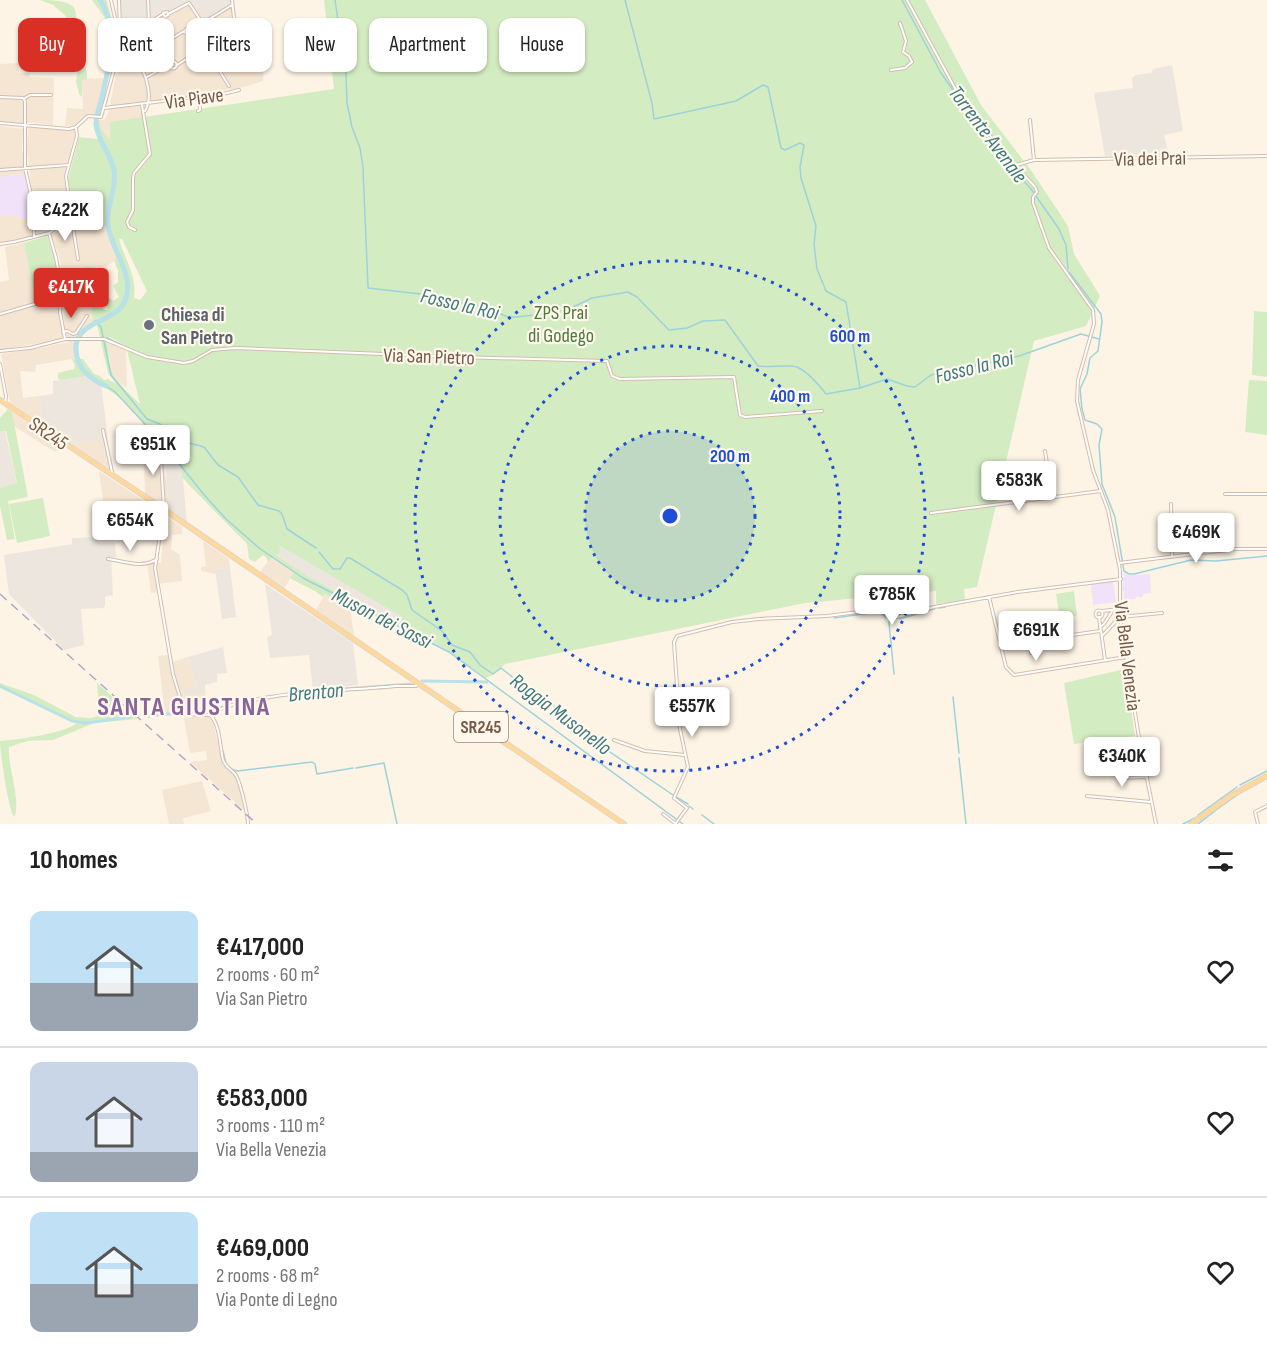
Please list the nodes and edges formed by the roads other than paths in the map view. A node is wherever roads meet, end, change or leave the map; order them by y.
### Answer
1 (111, 0) edge
2 (119, 0) edge
3 (148, 0) edge
4 (232, 0) edge
5 (907, 0) edge
6 (188, 2) edge
7 (232, 5) junction
8 (120, 18) edge
9 (149, 18) edge
10 (156, 18) edge
11 (199, 18) edge
12 (212, 18) edge
13 (234, 18) edge
14 (900, 23) dead end
15 (186, 59) edge
16 (891, 70) dead end
17 (144, 72) edge
18 (220, 72) edge
19 (147, 77) junction
20 (229, 86) dead end
21 (239, 90) dead end
22 (51, 95) dead end
23 (0, 97) edge
24 (198, 98) junction
25 (24, 99) junction
26 (148, 104) junction
27 (142, 105) junction
28 (104, 108) junction
29 (198, 111) dead end
30 (144, 113) junction
31 (1030, 120) dead end
32 (0, 123) edge
33 (26, 126) junction
34 (76, 127) junction
35 (1267, 156) edge
36 (1034, 160) junction
37 (69, 165) junction
38 (1015, 165) junction
39 (25, 168) junction
40 (0, 170) edge
41 (68, 218) junction
42 (135, 230) dead end
43 (49, 233) junction
44 (34, 237) junction
45 (0, 244) edge
46 (78, 259) dead end
47 (62, 299) junction
48 (0, 314) edge
49 (87, 316) dead end
50 (63, 332) junction
51 (65, 339) junction
52 (0, 351) edge
53 (0, 364) edge
54 (2, 401) edge
55 (822, 411) dead end
56 (103, 430) dead end
57 (160, 446) dead end
58 (1045, 451) dead end
59 (110, 475) junction
60 (1101, 491) junction
61 (1225, 494) dead end
62 (1267, 494) edge
63 (1052, 497) junction
64 (1171, 504) dead end
65 (163, 511) junction
66 (931, 513) dead end
67 (1267, 549) edge
68 (1172, 557) junction
69 (108, 559) dead end
70 (156, 559) junction
71 (1121, 563) junction
72 (1121, 579) junction
73 (989, 597) junction
74 (1120, 609) junction
75 (1113, 610) junction
76 (1046, 613) dead end
77 (1162, 613) dead end
78 (1120, 617) junction
79 (1100, 629) junction
80 (1101, 637) junction
81 (1030, 641) junction
82 (1031, 653) dead end
83 (1126, 657) junction
84 (1105, 660) junction
85 (418, 684) junction
86 (679, 712) junction
87 (211, 714) junction
88 (658, 714) dead end
89 (614, 740) dead end
90 (685, 755) junction
91 (1109, 760) dead end
92 (1267, 776) edge
93 (1147, 777) junction
94 (1086, 796) dead end
95 (1151, 802) junction
96 (1267, 806) edge
97 (663, 813) dead end
98 (677, 821) edge
99 (1156, 823) edge
100 (1193, 823) edge
101 (248, 824) edge
102 (624, 824) edge
103 (1258, 824) edge

1 - 28 street
2 - 8 street
3 - 9 street
4 - 7 street
5 - 38 street, Via Bella Venezia
6 - 10 street
6 - 11 street
7 - 12 street
7 - 13 street
14 - 16 street
15 - 19 street
17 - 19 street
18 - 20 street
19 - 26 street
21 - 24 street, Via Piave
22 - 25 street
23 - 25 street
24 - 26 street, Via Piave
24 - 29 street
25 - 33 street
26 - 27 street, Via Piave
26 - 30 street, Via Piave
27 - 28 street, Via Piave
27 - 30 street, Via Piave
28 - 34 street
30 - 42 street, Via Piave
31 - 36 street
32 - 33 street
33 - 34 street
33 - 39 street
34 - 37 street
35 - 36 street, Via dei Prai
36 - 38 street, Via dei Prai
37 - 39 street
37 - 41 street
38 - 60 street, Via Bella Venezia
39 - 40 street
39 - 44 street
41 - 43 street
41 - 46 street
43 - 44 street
43 - 47 street
44 - 45 street
47 - 48 street
47 - 50 street
49 - 50 street
50 - 51 street
51 - 52 street, Via San Pietro
51 - 55 street, Via San Pietro
53 - 54 street
54 - 59 main road, SR245 / SR245
56 - 59 street
57 - 65 street
58 - 63 street
59 - 65 main road, SR245 / SR245
60 - 63 street
60 - 71 street, Via Bella Venezia
61 - 62 street
63 - 66 street
64 - 68 street
65 - 70 street
65 - 85 main road, SR245 / SR245
67 - 68 street
68 - 71 street
69 - 70 street
70 - 87 street
71 - 72 street, Via Bella Venezia
72 - 73 street
72 - 74 street, Via Bella Venezia
73 - 84 street
73 - 86 street
74 - 75 street
74 - 78 street, Via Bella Venezia
75 - 79 street
75 - 79 street
76 - 81 street
77 - 78 street
78 - 80 street
78 - 83 street, Via Bella Venezia
79 - 80 street
79 - 81 street
80 - 84 street
81 - 82 street
83 - 84 street
83 - 93 street, Via Bella Venezia
85 - 87 street
85 - 102 main road, SR245
86 - 88 street
86 - 90 street
87 - 101 street
89 - 90 street
90 - 98 street
91 - 93 street
92 - 100 main road
93 - 95 street, Via Bella Venezia
94 - 95 street
95 - 99 street, Via Bella Venezia
96 - 103 street
97 - 98 street

